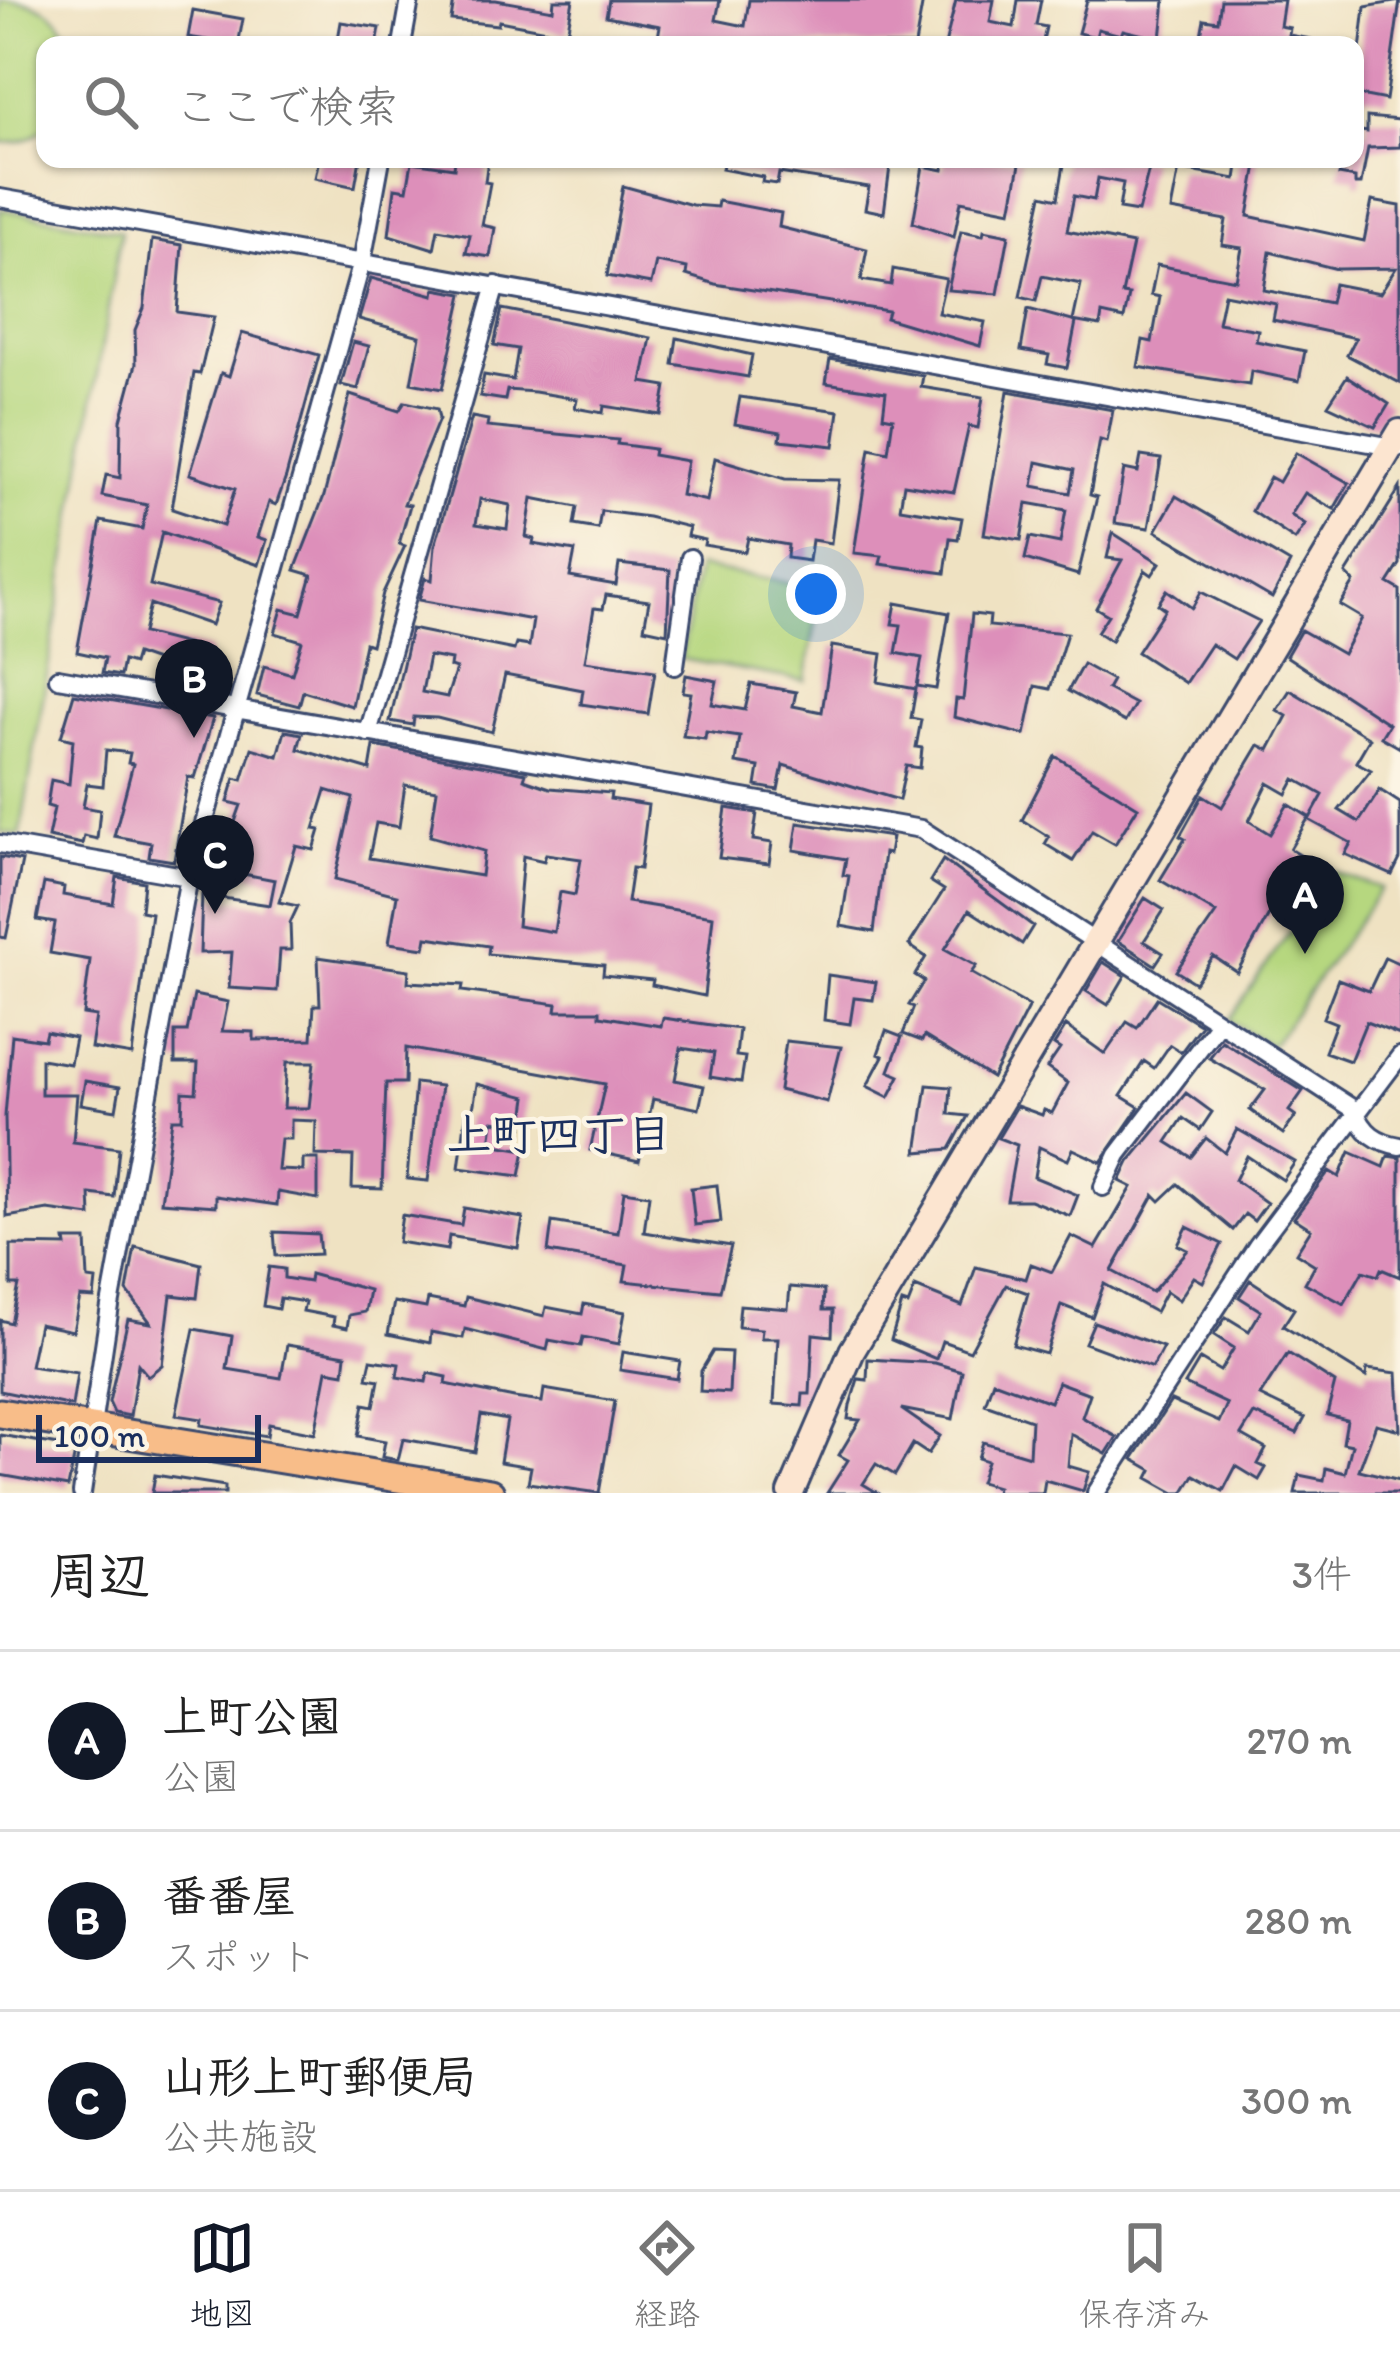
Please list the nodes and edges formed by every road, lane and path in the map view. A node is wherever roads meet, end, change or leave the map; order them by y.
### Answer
1 (410, 0) edge
2 (404, 36) edge
3 (379, 168) edge
4 (0, 198) edge
5 (362, 262) junction
6 (496, 285) junction
7 (1398, 442) edge
8 (690, 558) dead end
9 (675, 666) dead end
10 (58, 678) dead end
11 (236, 710) junction
12 (368, 734) junction
13 (0, 844) edge
14 (189, 878) junction
15 (1094, 943) junction
16 (1220, 1023) junction
17 (1400, 1056) edge
18 (1355, 1111) junction
19 (1400, 1146) edge
20 (1103, 1187) dead end
21 (0, 1413) edge
22 (94, 1427) junction
23 (82, 1493) edge
24 (490, 1493) edge
25 (791, 1493) edge
26 (1096, 1493) edge

1 - 2 street
3 - 5 street
4 - 5 street
5 - 6 street
5 - 11 street
6 - 7 street
6 - 12 street
7 - 15 street
8 - 9 street
10 - 11 street
11 - 12 street
11 - 14 street
12 - 15 street
13 - 14 street
14 - 22 street
15 - 16 street
15 - 25 street
16 - 18 street
16 - 20 street
17 - 18 street
18 - 19 street
18 - 26 street
21 - 22 main road
22 - 23 street
22 - 24 main road

